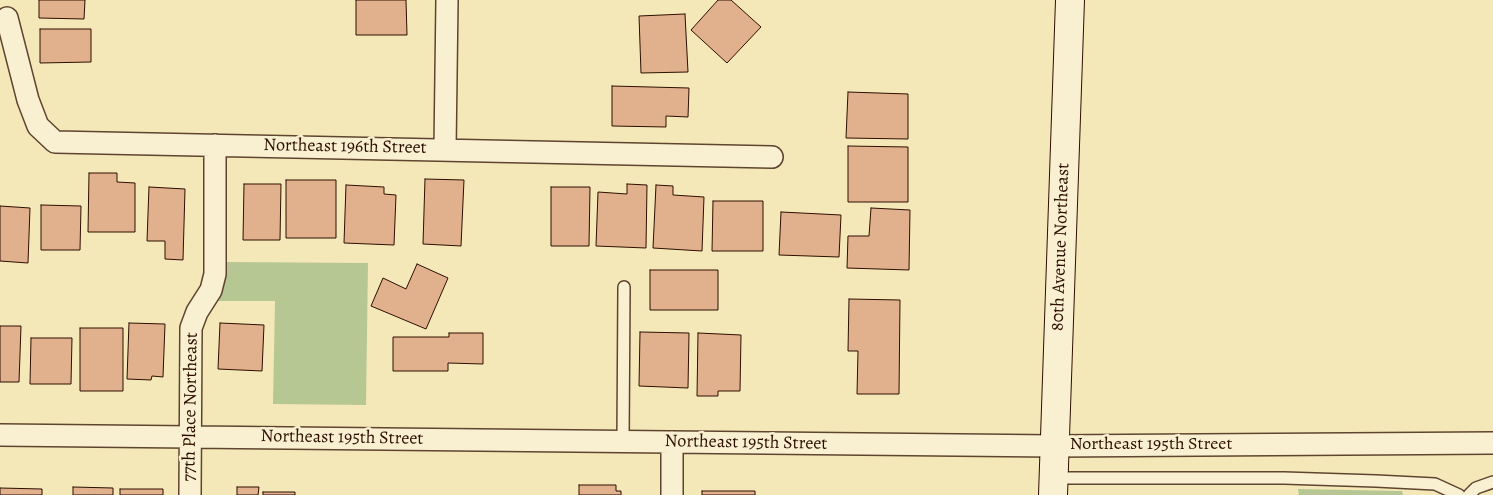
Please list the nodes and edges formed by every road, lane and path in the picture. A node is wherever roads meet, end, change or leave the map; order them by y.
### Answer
1 (447, 0) edge
2 (1070, 0) edge
3 (7, 18) dead end
4 (215, 145) junction
5 (445, 149) junction
6 (772, 157) dead end
7 (624, 287) dead end
8 (0, 435) edge
9 (191, 436) junction
10 (623, 442) junction
11 (672, 442) junction
12 (1493, 443) edge
13 (1054, 446) junction
14 (1493, 482) edge
15 (1053, 487) edge
16 (190, 495) edge
17 (672, 495) edge
18 (1459, 495) edge
19 (1469, 495) edge

1 - 5 street
2 - 13 main road, 80th Avenue Northeast
3 - 4 street, Northeast 196th Street
4 - 5 street, Northeast 196th Street
4 - 9 street, 77th Place Northeast
5 - 6 street, Northeast 196th Street
7 - 10 lane
8 - 9 street, Northeast 195th Street
9 - 10 street, Northeast 195th Street
9 - 16 street, 77th Place Northeast
10 - 11 street, Northeast 195th Street
11 - 13 street, Northeast 195th Street
11 - 17 street
12 - 13 street, Northeast 195th Street
13 - 15 main road, 80th Avenue Northeast
14 - 19 lane
15 - 18 lane

